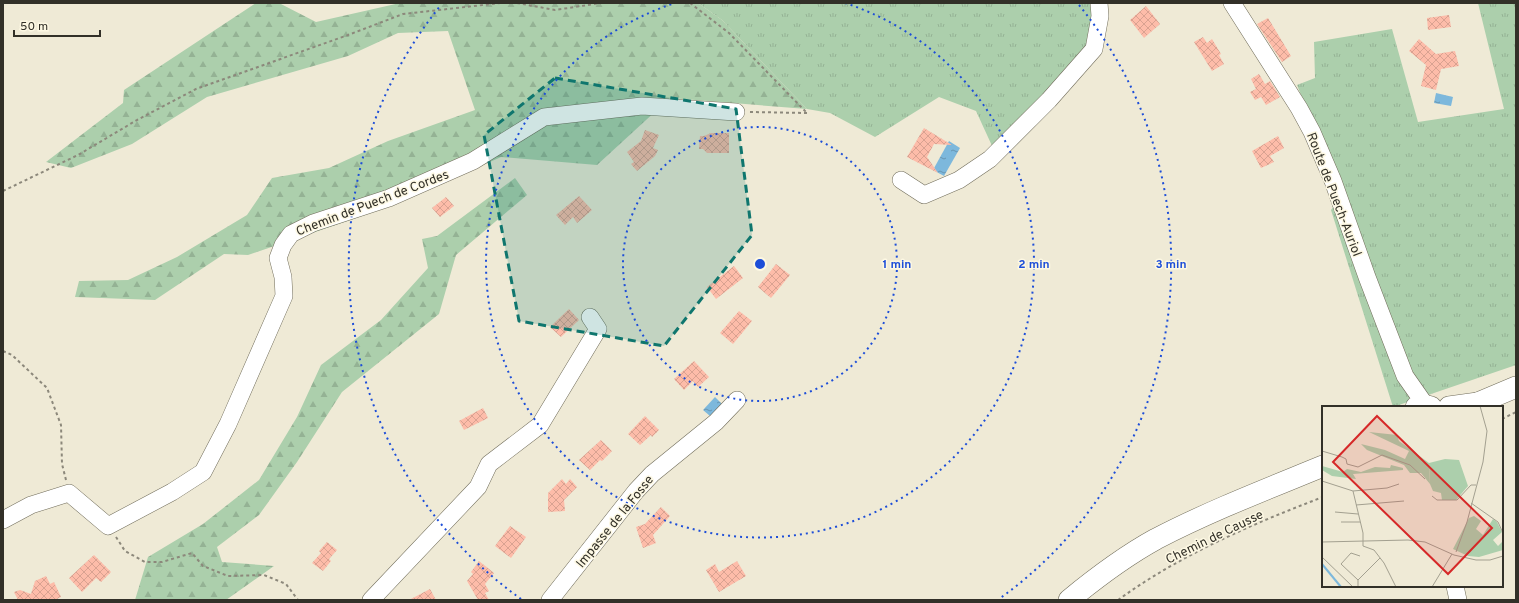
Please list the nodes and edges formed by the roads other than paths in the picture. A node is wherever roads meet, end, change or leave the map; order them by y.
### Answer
1 (1099, 3) edge
2 (1232, 3) edge
3 (736, 112) road end
4 (901, 180) dead end
5 (590, 317) dead end
6 (1516, 387) edge
7 (737, 400) dead end
8 (1475, 405) edge
9 (1420, 406) edge
10 (1462, 406) edge
11 (1322, 466) edge
12 (3, 520) edge
13 (1455, 587) edge
14 (371, 600) edge
15 (550, 600) edge
16 (1069, 600) edge
17 (1458, 600) edge

1 - 4 street
2 - 9 street, Route de Puech-Auriol
3 - 12 street, Chemin de Puech de Cordes
5 - 14 street
6 - 8 main road
7 - 15 street, Impasse de la Fosse
8 - 10 main road
11 - 16 main road
13 - 17 street

